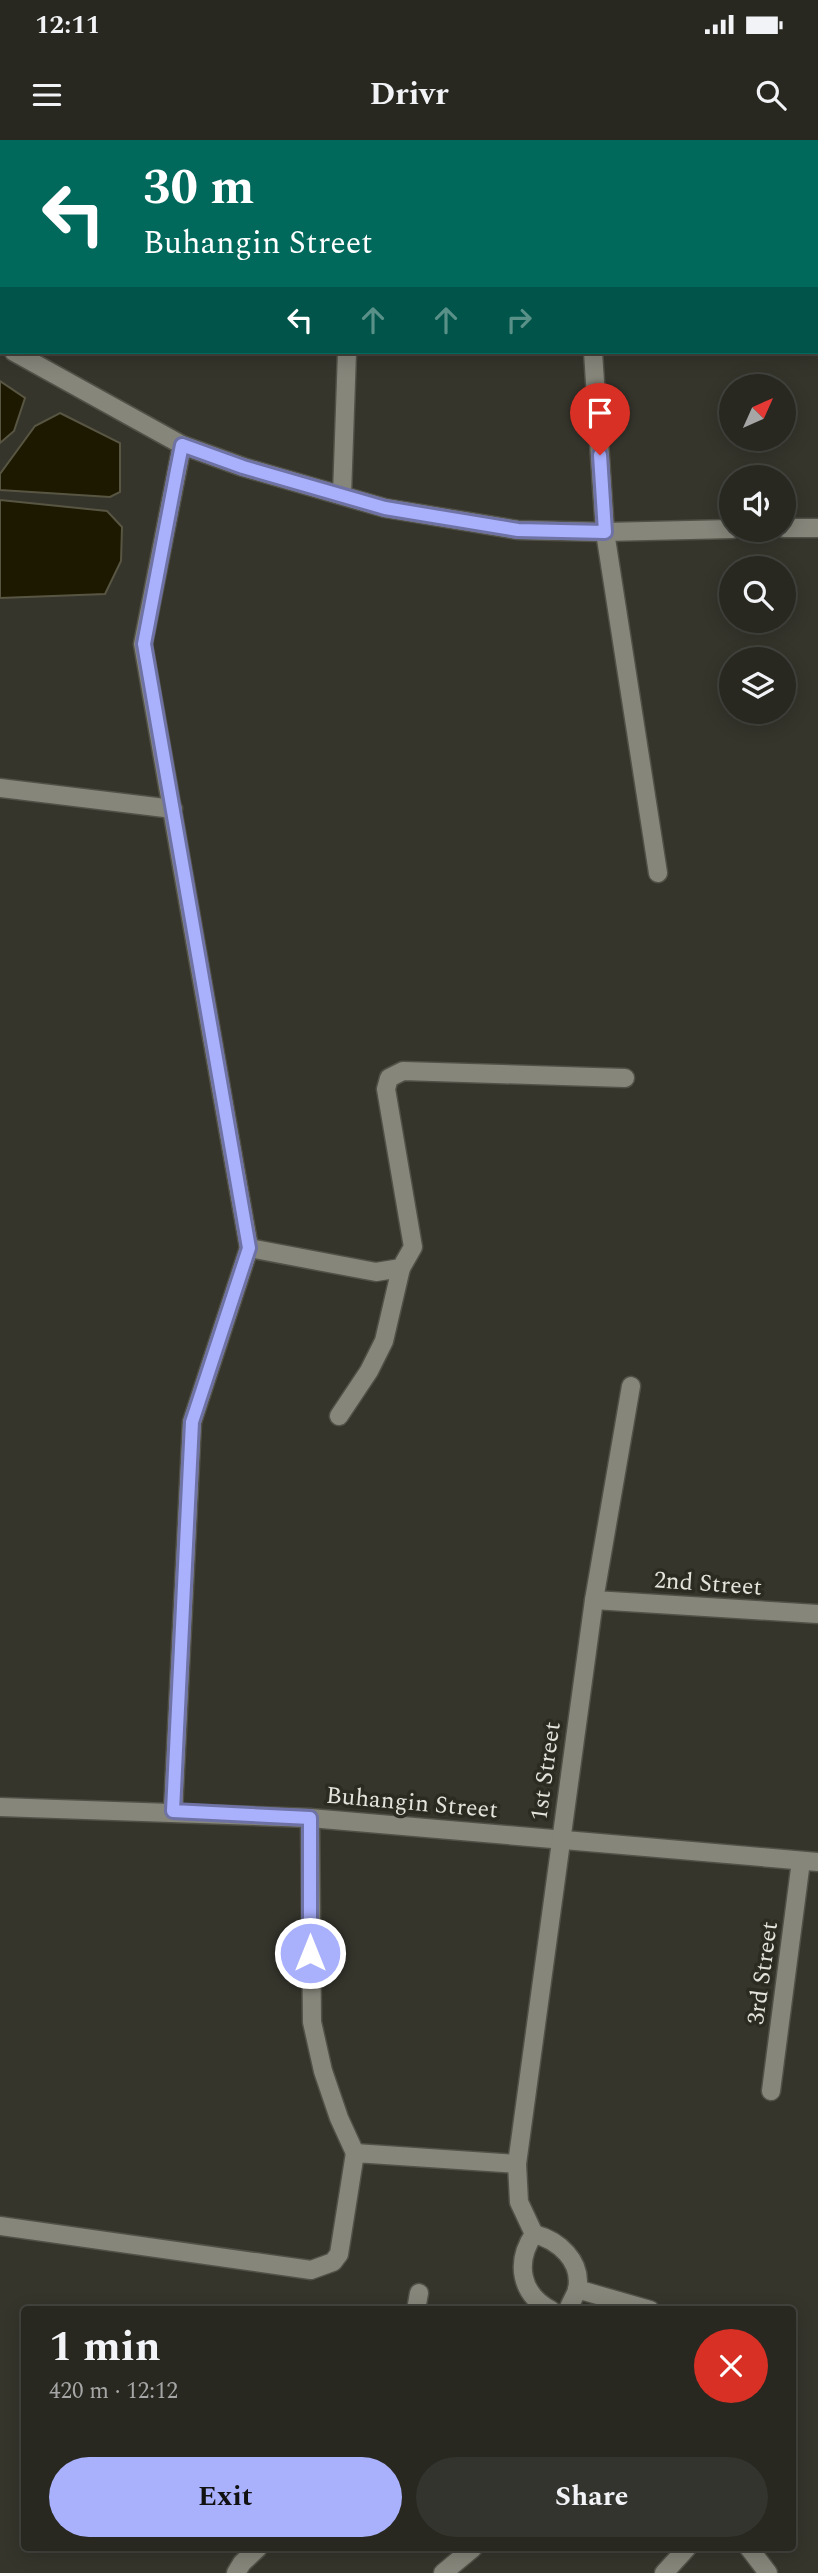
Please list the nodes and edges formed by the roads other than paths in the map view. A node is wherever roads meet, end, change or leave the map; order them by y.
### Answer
1 (17, 354) edge
2 (347, 354) edge
3 (593, 354) edge
4 (182, 445) junction
5 (342, 495) junction
6 (796, 528) edge
7 (818, 528) edge
8 (719, 529) edge
9 (605, 532) junction
10 (0, 788) edge
11 (173, 808) junction
12 (658, 873) dead end
13 (625, 1078) dead end
14 (249, 1248) junction
15 (401, 1268) junction
16 (631, 1386) dead end
17 (339, 1416) dead end
18 (594, 1600) junction
19 (818, 1614) edge
20 (0, 1807) edge
21 (173, 1811) junction
22 (310, 1818) junction
23 (560, 1840) junction
24 (810, 1862) edge
25 (771, 2091) dead end
26 (355, 2153) junction
27 (517, 2164) junction
28 (0, 2226) edge
29 (534, 2234) junction
30 (577, 2289) junction
31 (546, 2306) edge
32 (570, 2306) edge
33 (636, 2306) edge
34 (255, 2551) edge
35 (469, 2551) edge
36 (684, 2551) edge
37 (753, 2551) edge
38 (236, 2573) edge
39 (443, 2573) edge
40 (664, 2573) edge
41 (768, 2573) edge

1 - 4 street
2 - 5 street
3 - 9 street
4 - 5 street
4 - 11 street
5 - 9 street
6 - 7 street
8 - 9 street
9 - 12 street
10 - 11 street
11 - 14 street
13 - 15 street
14 - 15 street
14 - 21 street
15 - 17 street
16 - 18 street, 1st Street
18 - 19 street, 2nd Street
18 - 23 street, 1st Street
20 - 21 street, Buhangin Street
21 - 22 street, Buhangin Street
22 - 23 street, Buhangin Street
22 - 26 street
23 - 24 street, Buhangin Street
23 - 27 street, 1st Street
24 - 25 street, 3rd Street
26 - 27 street
26 - 28 street
27 - 29 street, 1st Street
29 - 30 street
29 - 31 street
30 - 32 street
30 - 33 street
34 - 38 street
35 - 39 street
36 - 40 street
37 - 41 street

